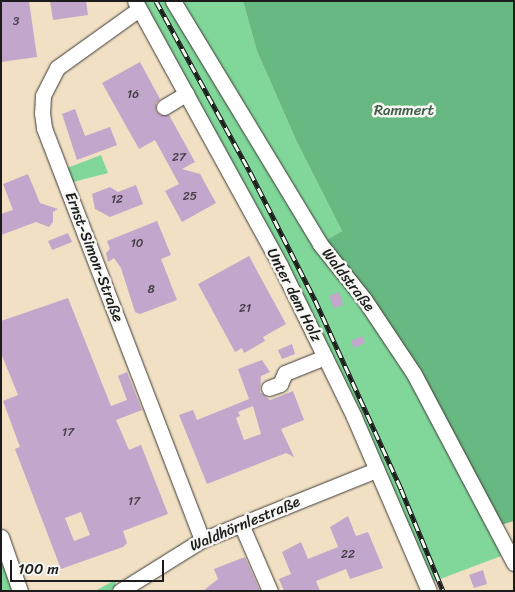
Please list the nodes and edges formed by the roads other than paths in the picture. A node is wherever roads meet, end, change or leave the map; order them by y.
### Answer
1 (174, 1) edge
2 (137, 5) edge
3 (186, 94) junction
4 (164, 107) dead end
5 (325, 357) junction
6 (269, 388) dead end
7 (376, 470) junction
8 (241, 524) junction
9 (1, 537) edge
10 (202, 540) junction
11 (514, 563) edge
12 (20, 591) edge
13 (120, 591) edge
14 (270, 591) edge
15 (429, 591) edge

1 - 11 street, Waldstraße
2 - 3 street, Unter dem Holz
2 - 10 street, Ernst-Simon-Straße
3 - 4 street
3 - 5 street, Unter dem Holz
5 - 6 street
5 - 7 street, Unter dem Holz
7 - 8 street, Waldhörnlestraße
7 - 15 street, Unter dem Holz
8 - 10 street, Waldhörnlestraße
8 - 14 street
9 - 12 street
10 - 13 street, Waldhörnlestraße

